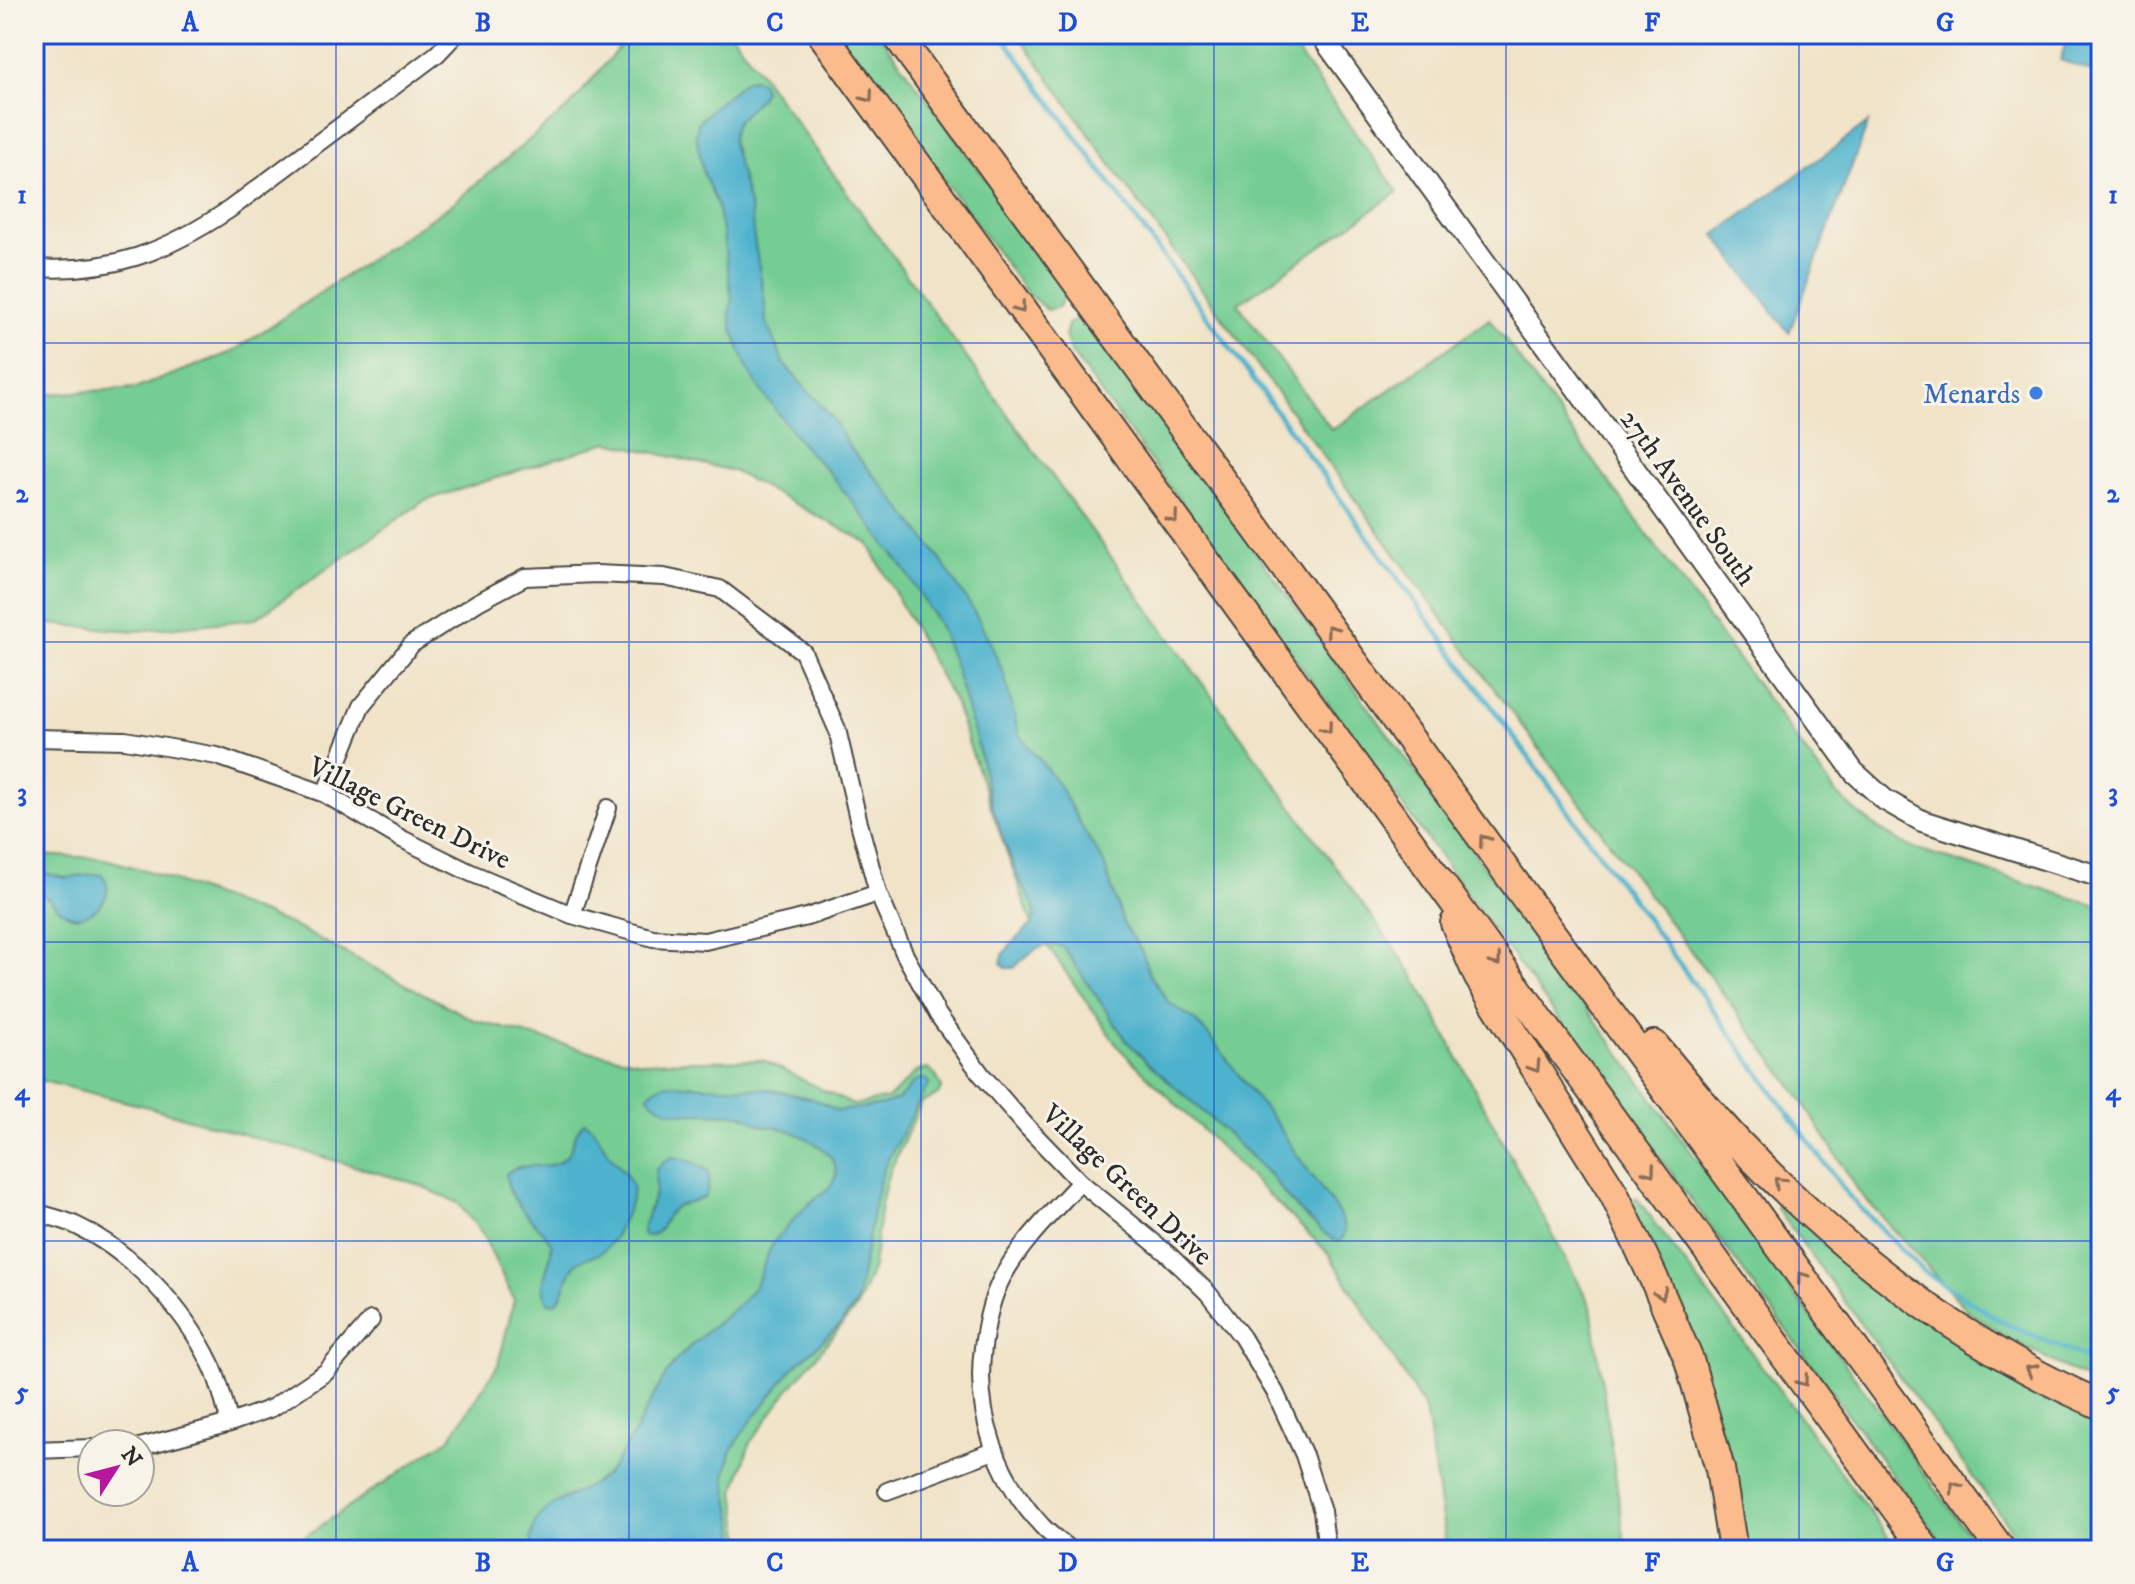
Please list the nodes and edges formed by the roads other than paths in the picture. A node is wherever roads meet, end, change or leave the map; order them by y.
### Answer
1 (456, 34) edge
2 (822, 34) edge
3 (896, 34) edge
4 (1320, 34) edge
5 (34, 268) edge
6 (34, 738) edge
7 (325, 794) junction
8 (608, 808) dead end
9 (1434, 875) junction
10 (2101, 877) edge
11 (1519, 888) junction
12 (878, 893) junction
13 (572, 915) junction
14 (1080, 1182) junction
15 (34, 1212) edge
16 (371, 1320) dead end
17 (2101, 1405) edge
18 (230, 1423) junction
19 (156, 1443) edge
20 (76, 1449) edge
21 (34, 1450) edge
22 (994, 1451) junction
23 (887, 1491) dead end
24 (1070, 1550) edge
25 (1327, 1550) edge
26 (1733, 1550) edge
27 (1926, 1550) edge
28 (2001, 1550) edge

1 - 5 street
2 -> 9 highway
11 -> 3 highway
4 - 10 street, 27th Avenue South
6 - 7 street, Village Green Drive
7 - 12 street
7 - 13 street, Village Green Drive
8 - 13 street
9 -> 26 highway
9 -> 27 highway
17 -> 11 highway
28 -> 11 highway
12 - 13 street, Village Green Drive
12 - 14 street, Village Green Drive
14 - 22 street
14 - 25 street, Village Green Drive
15 - 18 street
16 - 18 street
18 - 19 street
20 - 21 street
22 - 23 street
22 - 24 street

